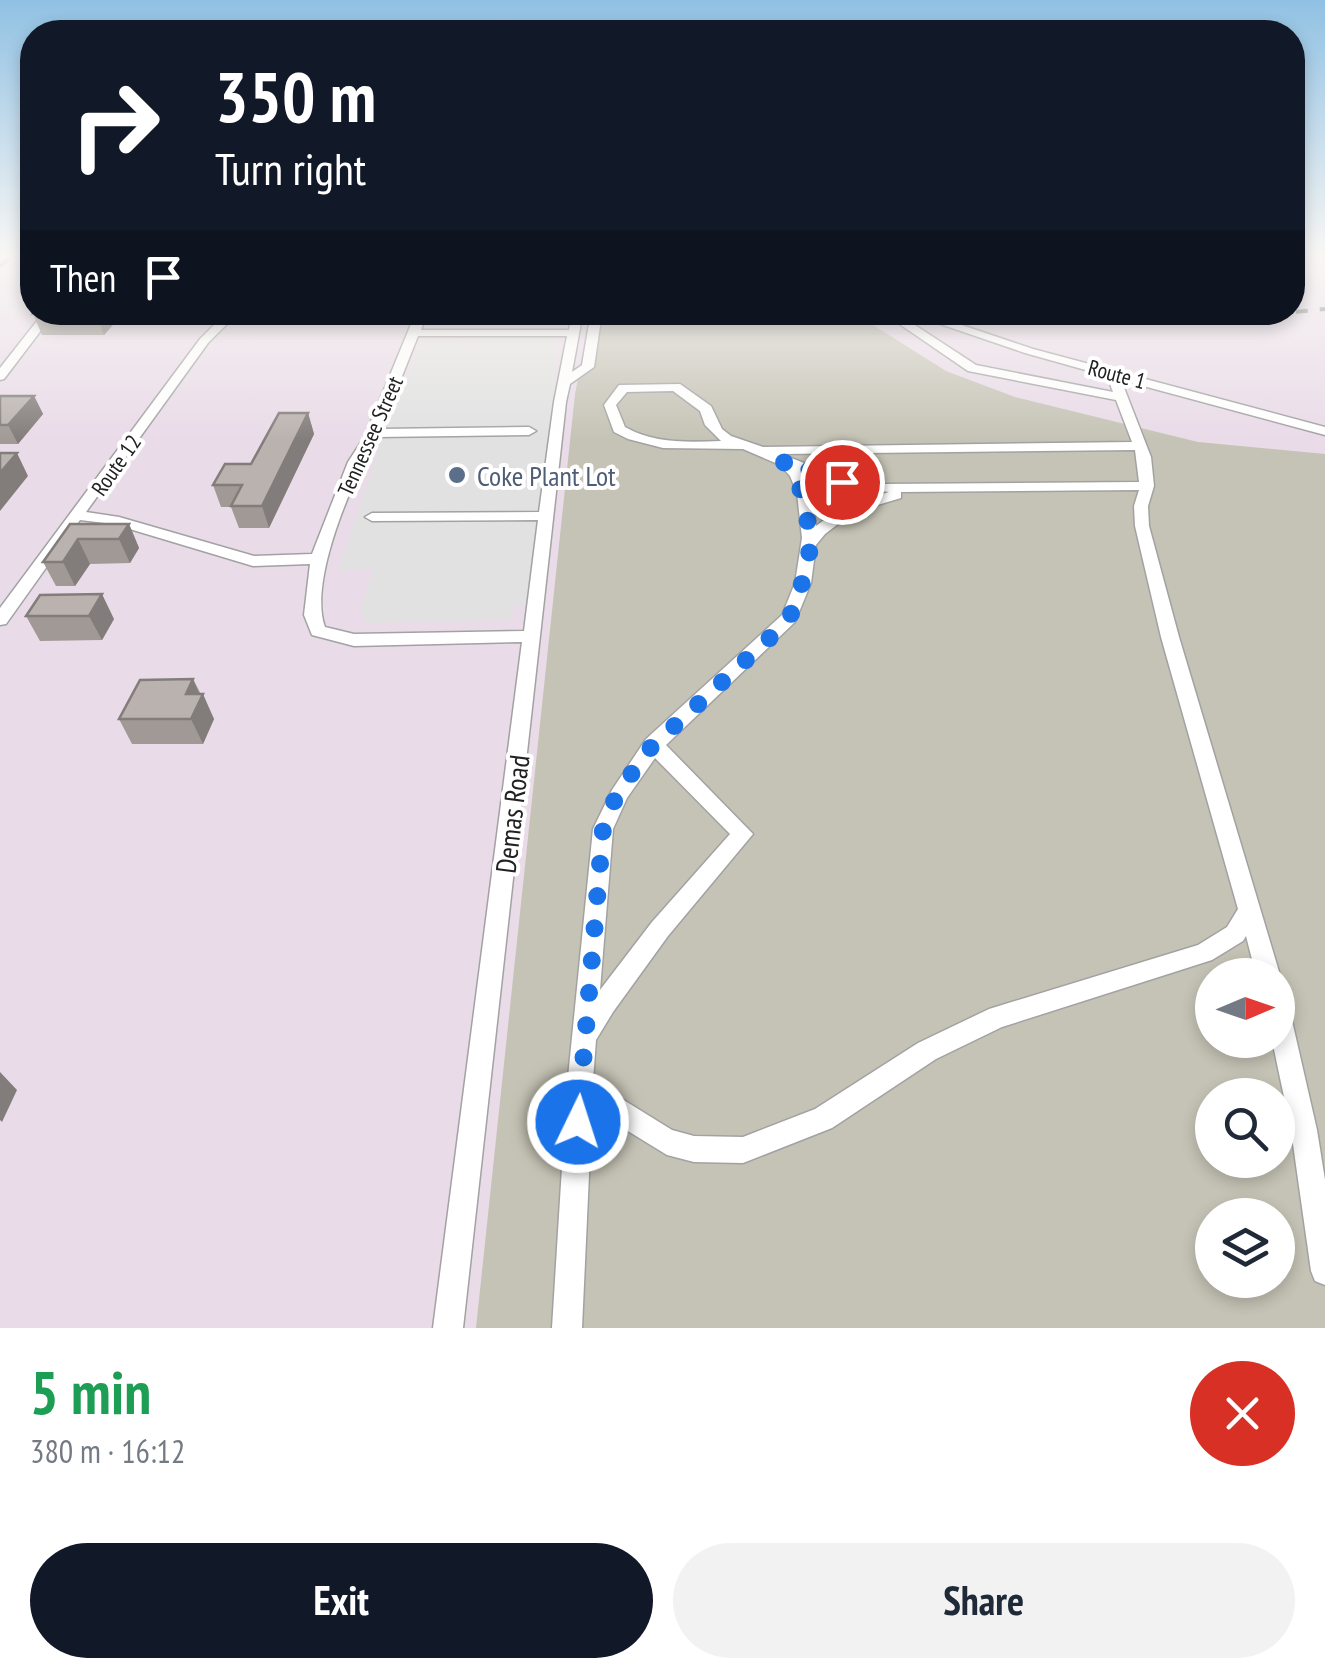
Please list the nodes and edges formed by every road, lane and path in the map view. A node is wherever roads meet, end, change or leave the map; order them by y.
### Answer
1 (40, 325) edge
2 (221, 325) edge
3 (417, 325) edge
4 (576, 325) edge
5 (596, 325) edge
6 (907, 325) edge
7 (954, 325) edge
8 (414, 333) junction
9 (574, 334) junction
10 (1112, 372) junction
11 (0, 376) edge
12 (564, 382) junction
13 (1122, 397) junction
14 (529, 431) dead end
15 (1325, 431) edge
16 (373, 433) junction
17 (1140, 446) junction
18 (752, 448) junction
19 (782, 460) junction
20 (1147, 486) junction
21 (920, 490) junction
22 (80, 516) junction
23 (548, 516) junction
24 (372, 517) dead end
25 (812, 541) junction
26 (318, 559) junction
27 (462, 617) dead end
28 (389, 618) dead end
29 (0, 620) edge
30 (533, 636) junction
31 (458, 638) junction
32 (383, 639) junction
33 (652, 744) junction
34 (1248, 911) junction
35 (1263, 958) edge
36 (584, 1040) junction
37 (1288, 1058) edge
38 (580, 1088) junction
39 (1325, 1271) edge
40 (448, 1328) edge
41 (566, 1328) edge

1 - 11 street
2 - 22 street, Route 12
3 - 8 street, Tennessee Street
4 - 9 street
5 - 12 street
6 - 13 street
7 - 10 street, Route 1
8 - 9 street
8 - 16 street, Tennessee Street
9 - 12 street
10 - 13 street
10 - 15 street, Route 1
12 - 23 street, Demas Road
13 - 17 street
14 - 16 street
16 - 26 street, Tennessee Street
17 - 18 street
17 - 20 street
18 - 18 street
18 - 19 street
19 - 21 street
19 - 25 street
20 - 21 street
20 - 34 street
21 - 25 street
22 - 26 street
22 - 29 street, Route 12
23 - 24 street
23 - 30 street, Demas Road
25 - 33 street
26 - 32 street, Tennessee Street
27 - 31 street
28 - 32 street
30 - 31 street
30 - 40 street, Demas Road
31 - 32 street
33 - 36 street
33 - 36 street
34 - 35 street
34 - 38 street
36 - 38 street
37 - 39 street
38 - 41 street

